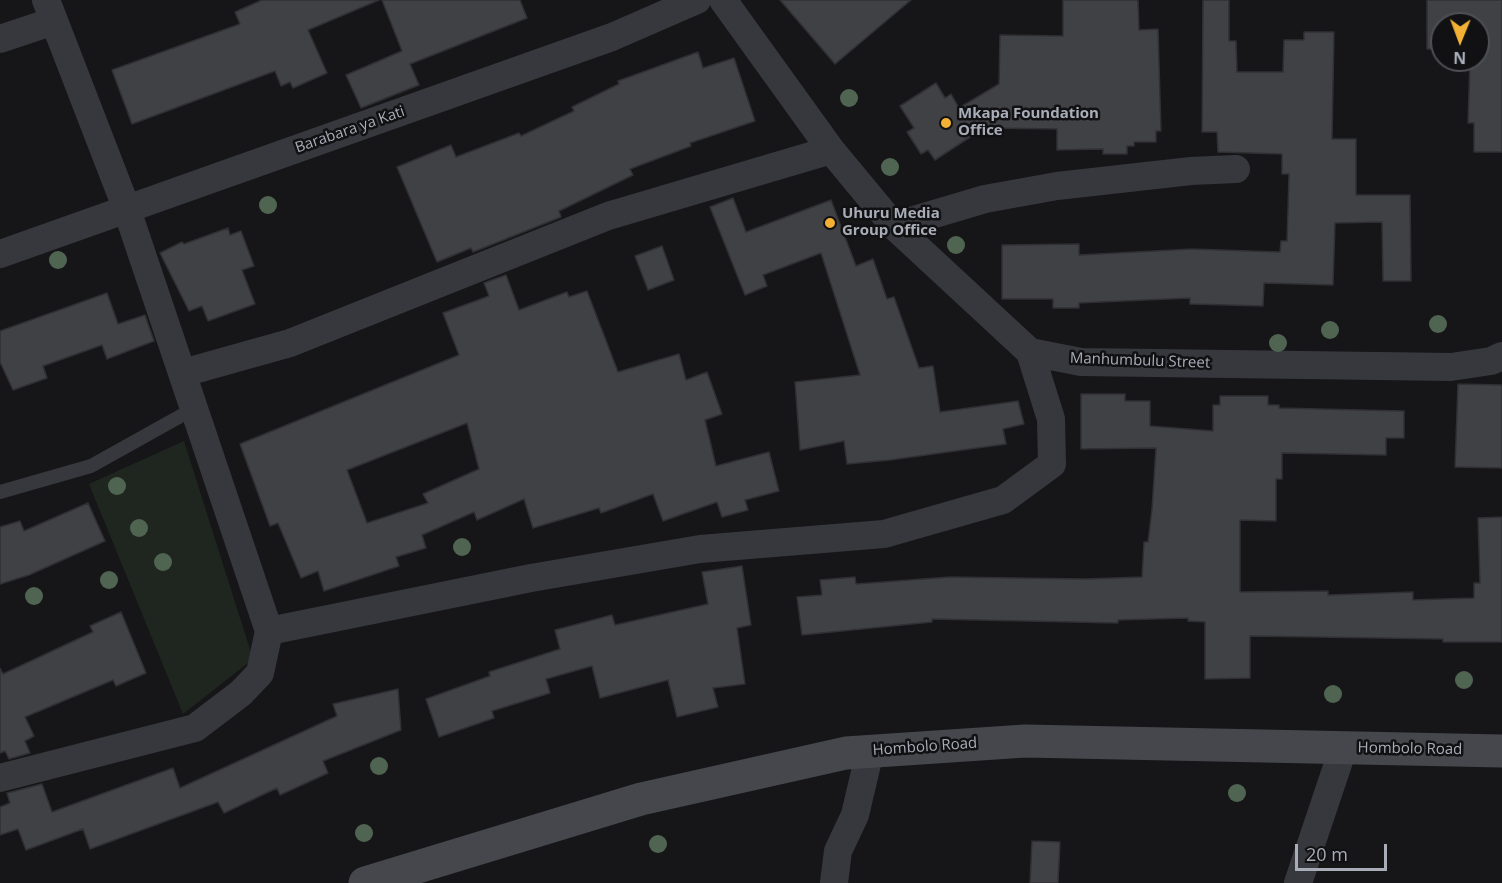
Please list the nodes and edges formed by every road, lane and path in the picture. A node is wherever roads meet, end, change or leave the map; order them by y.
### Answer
1 (697, 0) edge
2 (723, 0) edge
3 (50, 11) edge
4 (0, 39) edge
5 (831, 150) junction
6 (1236, 169) dead end
7 (126, 207) junction
8 (894, 226) junction
9 (0, 254) edge
10 (1030, 352) junction
11 (1502, 356) edge
12 (183, 373) junction
13 (195, 408) junction
14 (0, 492) edge
15 (269, 631) junction
16 (1343, 749) junction
17 (870, 751) junction
18 (1502, 751) edge
19 (0, 778) edge
20 (365, 883) edge
21 (834, 883) edge
22 (1298, 883) edge

1 - 7 street, Barabara ya Kati
2 - 5 street
3 - 4 street
3 - 7 street
5 - 8 street
5 - 12 street
6 - 8 street
7 - 9 street, Barabara ya Kati
7 - 12 street
8 - 10 street
10 - 11 street, Manhumbulu Street
10 - 15 street
12 - 13 street
13 - 14 lane
13 - 15 street
15 - 19 street
16 - 17 street, Hombolo Road
16 - 18 street, Hombolo Road
16 - 22 street
17 - 20 street, Hombolo Road
17 - 21 street

